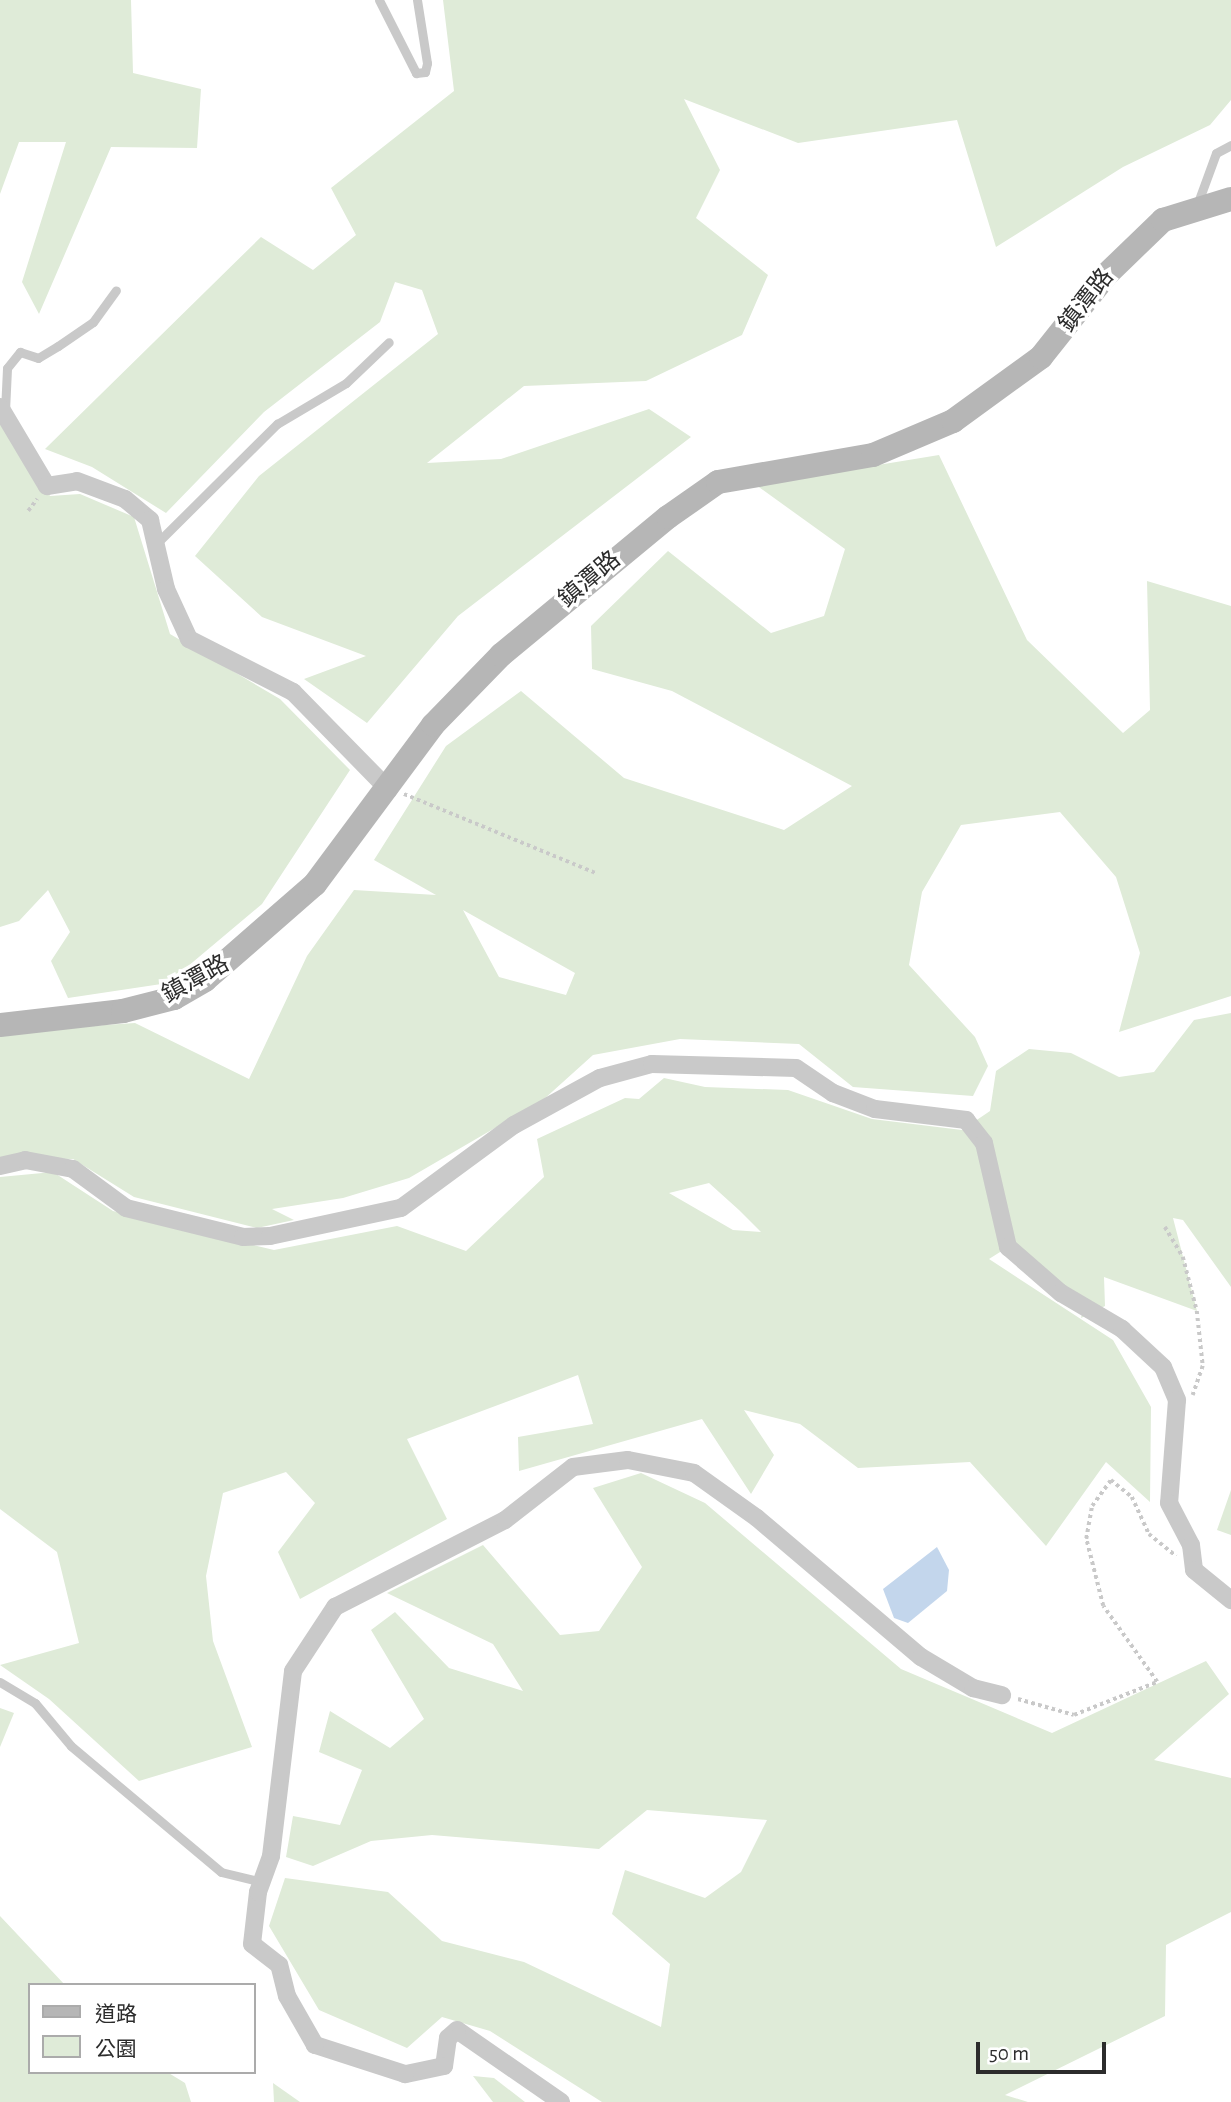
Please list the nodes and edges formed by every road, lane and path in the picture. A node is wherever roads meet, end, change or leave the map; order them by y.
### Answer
1 (379, 0) edge
2 (417, 0) edge
3 (1231, 145) edge
4 (1231, 199) edge
5 (1197, 205) junction
6 (116, 290) dead end
7 (389, 342) dead end
8 (2, 410) edge
9 (158, 542) junction
10 (389, 790) junction
11 (596, 873) dead end
12 (0, 1025) edge
13 (0, 1166) edge
14 (1165, 1227) dead end
15 (1190, 1405) dead end
16 (1194, 1570) junction
17 (1231, 1600) edge
18 (0, 1682) edge
19 (1002, 1695) joint
20 (262, 1882) junction
21 (561, 2102) edge

1 - 2 lane
3 - 5 lane
4 - 5 street, 鎮潭路
5 - 10 street, 鎮潭路
6 - 8 lane
7 - 9 lane
8 - 9 street
9 - 10 street
10 - 11 path
10 - 12 street, 鎮潭路
13 - 16 street
14 - 15 path
16 - 17 street
16 - 19 path
18 - 20 lane
19 - 20 street
20 - 21 street

